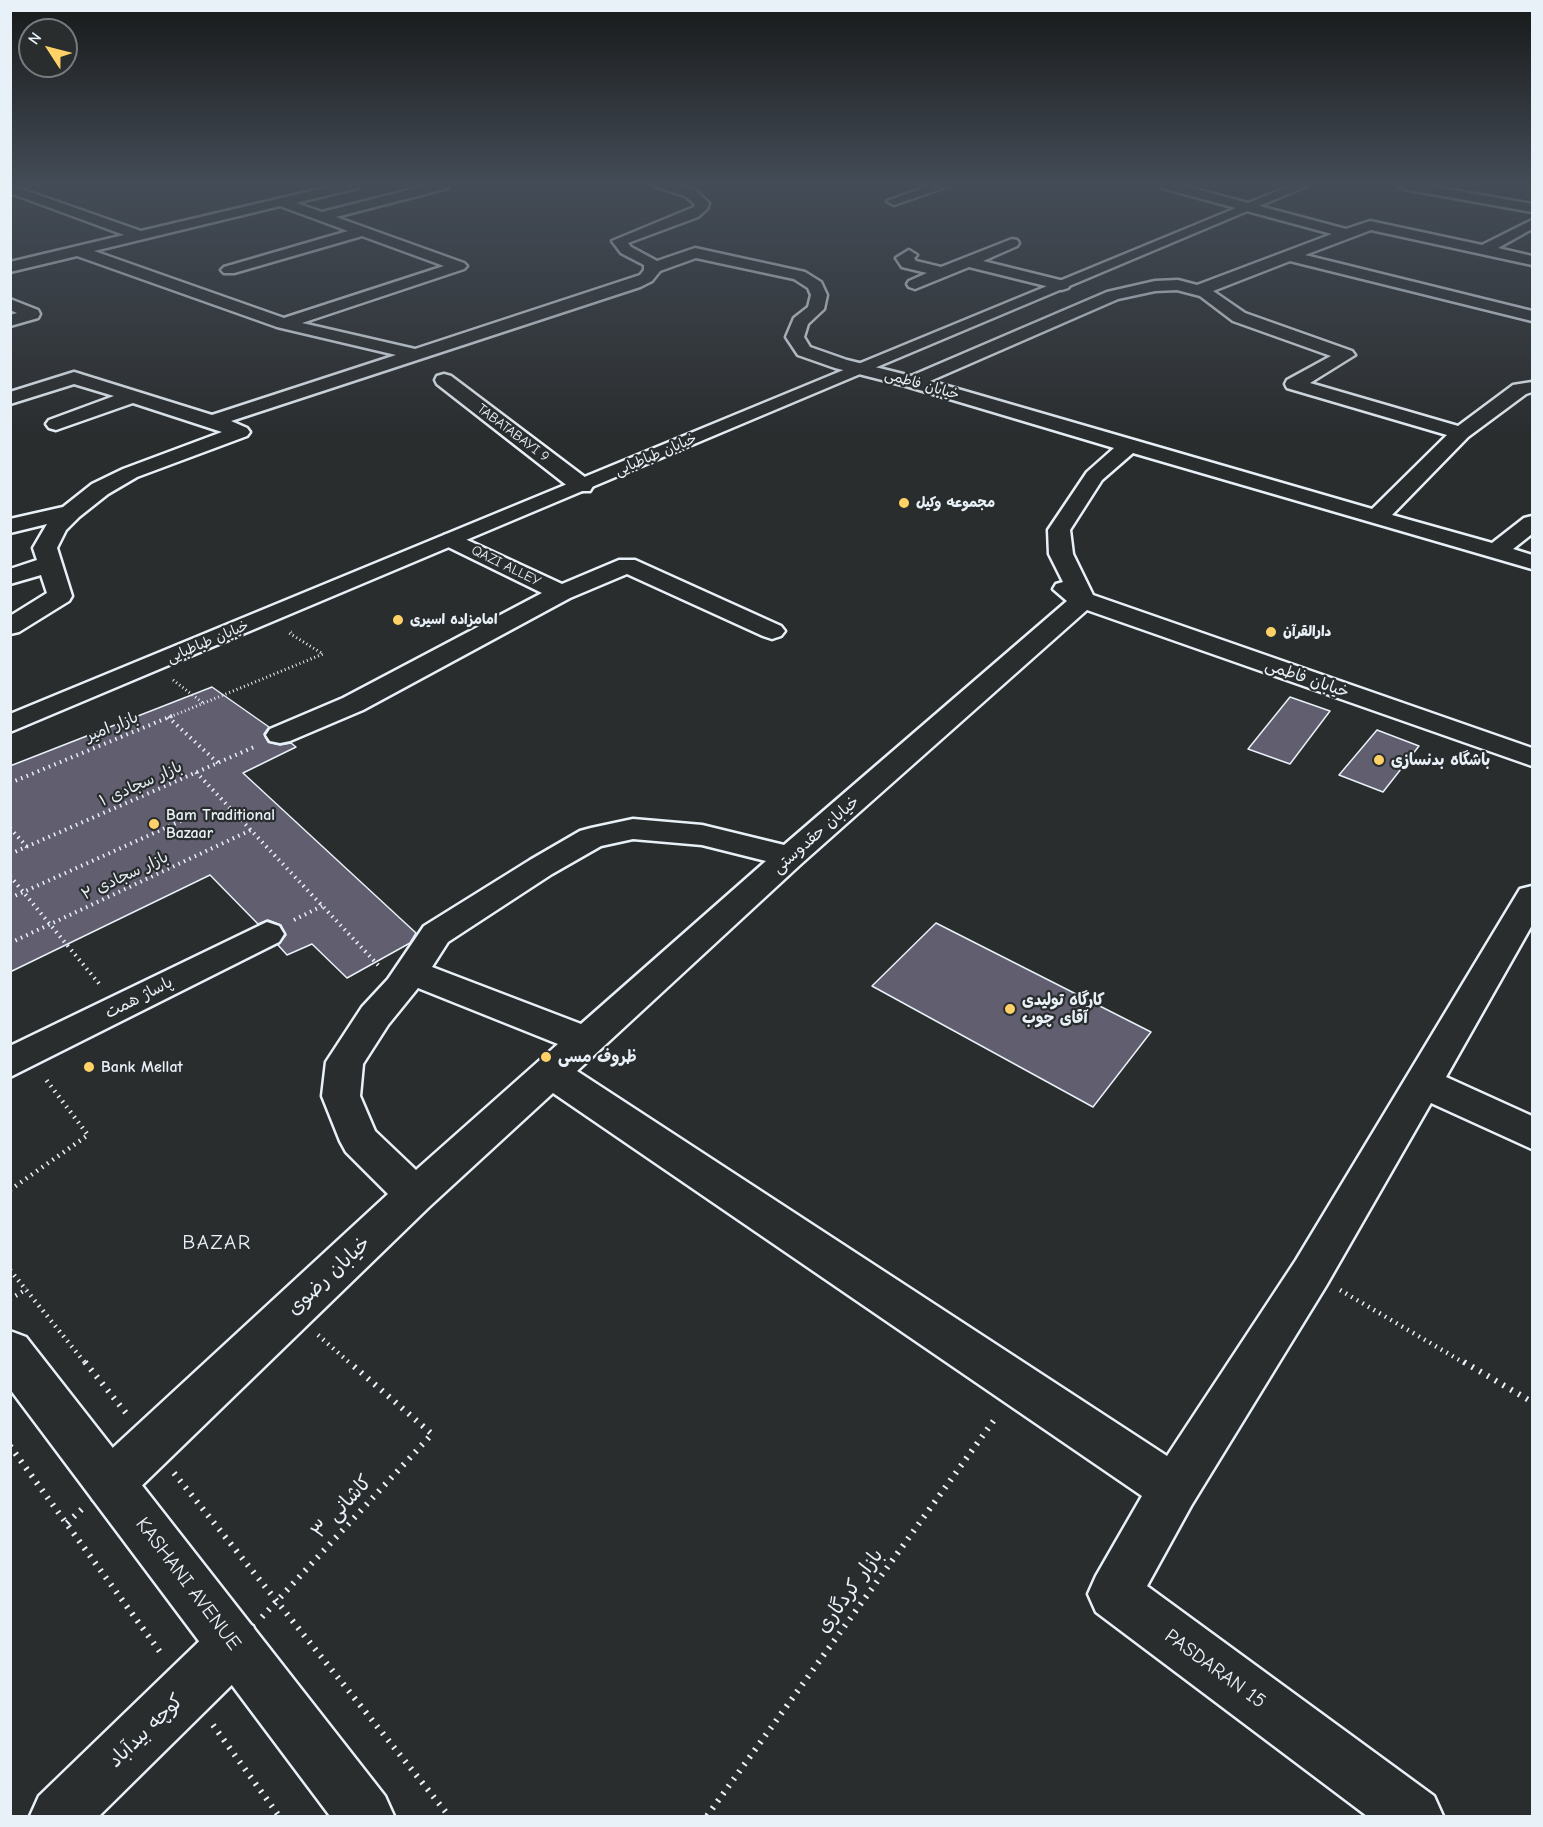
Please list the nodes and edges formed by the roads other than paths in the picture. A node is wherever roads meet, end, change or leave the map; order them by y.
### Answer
1 (133, 270) edge
2 (446, 270) edge
3 (651, 270) edge
4 (777, 270) edge
5 (934, 270) edge
6 (947, 270) edge
7 (1004, 270) edge
8 (1098, 270) edge
9 (1252, 270) edge
10 (1347, 270) edge
11 (942, 272) junction
12 (915, 284) dead end
13 (1065, 284) junction
14 (1200, 290) junction
15 (1113, 295) junction
16 (1533, 299) edge
17 (10, 304) edge
18 (1511, 311) junction
19 (1533, 316) edge
20 (10, 321) edge
21 (284, 323) junction
22 (416, 355) junction
23 (863, 368) junction
24 (444, 380) dead end
25 (913, 382) junction
26 (1533, 387) edge
27 (133, 396) junction
28 (10, 398) edge
29 (212, 421) junction
30 (56, 424) dead end
31 (1051, 424) junction
32 (1461, 433) junction
33 (1129, 446) junction
34 (582, 486) junction
35 (71, 512) junction
36 (1378, 516) junction
37 (1533, 523) edge
38 (10, 526) edge
39 (452, 540) junction
40 (1496, 551) junction
41 (1533, 562) edge
42 (50, 564) junction
43 (10, 577) edge
44 (561, 593) junction
45 (1083, 600) junction
46 (10, 627) edge
47 (772, 631) dead end
48 (10, 724) edge
49 (280, 735) road end
50 (1533, 757) edge
51 (790, 857) junction
52 (1533, 897) edge
53 (267, 934) dead end
54 (411, 972) junction
55 (586, 1040) junction
56 (19, 1059) edge
57 (551, 1072) junction
58 (1424, 1083) junction
59 (1533, 1133) edge
60 (415, 1195) junction
61 (10, 1352) edge
62 (110, 1483) junction
63 (1174, 1489) junction
64 (234, 1645) junction
65 (59, 1816) edge
66 (365, 1816) edge
67 (1414, 1816) edge

1 - 21 street
2 - 21 street
3 - 22 street
4 - 23 street, خیابان فاطمی
5 - 11 street
6 - 11 street
7 - 13 street
8 - 13 street, خیابان طباطبایی
9 - 14 street
10 - 18 street
11 - 12 street
13 - 15 street
13 - 23 street, خیابان طباطبایی
14 - 15 street
14 - 32 street
15 - 25 street
16 - 18 street
17 - 20 street
18 - 19 street
21 - 22 street
22 - 29 street
23 - 25 street, خیابان فاطمی
23 - 34 street, خیابان طباطبایی
24 - 34 street, TABATABAYI 9
25 - 31 street, خیابان فاطمی
26 - 32 street
27 - 28 street
27 - 29 street
27 - 30 street
29 - 35 street
31 - 33 street, خیابان فاطمی
31 - 45 street, خیابان فاطمی
32 - 36 street
33 - 36 street, خیابان فاطمی
33 - 45 street
34 - 39 street, خیابان طباطبایی
35 - 38 street
35 - 42 street
36 - 40 street, خیابان فاطمی
37 - 40 street
39 - 44 street, QAZI ALLEY
39 - 48 street, خیابان طباطبایی
40 - 41 street, خیابان فاطمی
42 - 43 street
42 - 46 street
44 - 47 street
44 - 49 street
45 - 50 street, خیابان فاطمی
45 - 51 street, خیابان حقدوستی
51 - 54 street
51 - 55 street, خیابان حقدوستی
52 - 58 street
53 - 56 street, پاساژ همت
54 - 55 street
54 - 60 street
55 - 57 street, خیابان حقدوستی
57 - 60 street, خیابان رضوی
57 - 63 street
58 - 59 street
58 - 63 street
60 - 62 street, خیابان رضوی
61 - 62 street, KASHANI AVENUE
62 - 64 street, KASHANI AVENUE
63 - 67 street, PASDARAN 15
64 - 65 street, کوچه بیدآباد
64 - 66 street, KASHANI AVENUE

